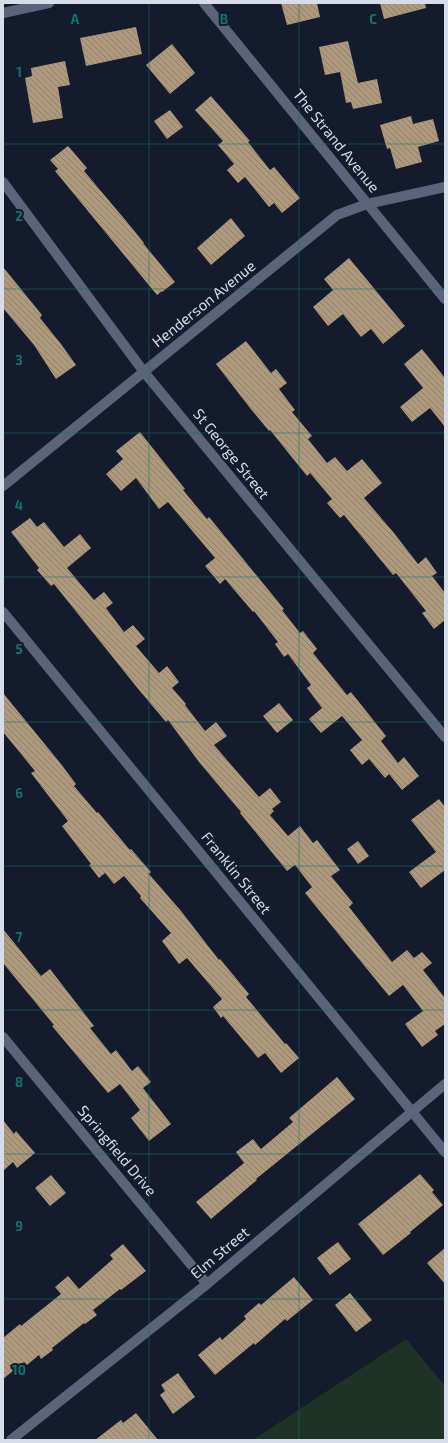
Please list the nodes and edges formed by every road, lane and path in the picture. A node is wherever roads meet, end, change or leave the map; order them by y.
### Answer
1 (49, 3) edge
2 (204, 3) edge
3 (3, 13) edge
4 (3, 182) edge
5 (445, 187) edge
6 (367, 204) junction
7 (445, 298) edge
8 (144, 372) junction
9 (3, 486) edge
10 (3, 612) edge
11 (445, 737) edge
12 (3, 1037) edge
13 (445, 1084) edge
14 (412, 1111) junction
15 (445, 1152) edge
16 (207, 1284) junction
17 (11, 1440) edge

1 - 3 street
2 - 6 street, The Strand Avenue
4 - 8 street, St George Street
5 - 6 street, Henderson Avenue
6 - 7 street, The Strand Avenue
6 - 8 street, Henderson Avenue
8 - 9 street, Henderson Avenue
8 - 11 street, St George Street
10 - 14 street, Franklin Street
12 - 16 street, Springfield Drive
13 - 14 street, Elm Street
14 - 15 street, Franklin Street
14 - 16 street, Elm Street
16 - 17 street, Elm Street

